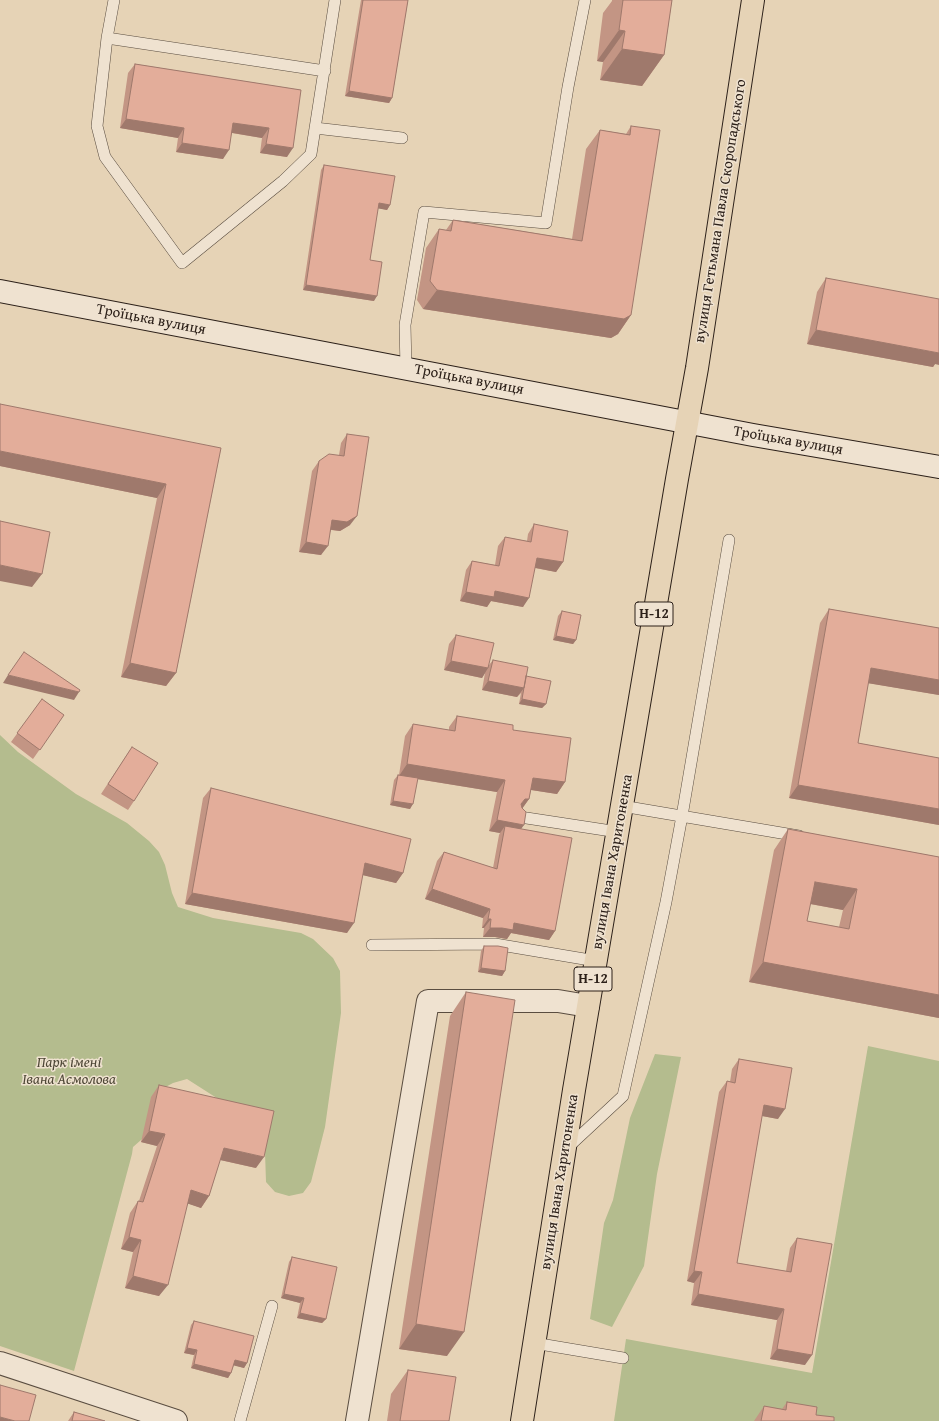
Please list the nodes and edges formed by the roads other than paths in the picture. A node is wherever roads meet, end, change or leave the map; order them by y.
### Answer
1 (114, 0) edge
2 (335, 0) edge
3 (585, 0) edge
4 (753, 0) edge
5 (107, 38) junction
6 (325, 71) junction
7 (315, 128) junction
8 (402, 138) dead end
9 (0, 291) edge
10 (406, 368) junction
11 (687, 422) junction
12 (939, 467) edge
13 (728, 540) dead end
14 (622, 806) junction
15 (682, 816) junction
16 (520, 817) edge
17 (618, 832) junction
18 (806, 837) edge
19 (372, 945) dead end
20 (596, 961) junction
21 (588, 1006) junction
22 (564, 1151) junction
23 (272, 1306) dead end
24 (534, 1343) junction
25 (623, 1358) dead end
26 (0, 1363) edge
27 (176, 1421) edge
28 (240, 1421) edge
29 (357, 1421) edge
30 (522, 1421) edge

1 - 5 lane
2 - 6 lane
3 - 10 lane
4 - 11 main road, вулиця Гетьмана Павла Скоропадського
5 - 6 lane
5 - 7 lane
6 - 7 lane
7 - 8 lane
9 - 10 main road, Троїцька вулиця
10 - 11 main road, Троїцька вулиця
11 - 12 main road, Троїцька вулиця
11 - 14 main road, вулиця Івана Харитоненка / Н-12
13 - 15 lane
14 - 15 lane
14 - 17 main road, вулиця Івана Харитоненка / Н-12
15 - 18 lane
15 - 22 lane
16 - 17 lane
17 - 20 main road, вулиця Івана Харитоненка / Н-12
19 - 20 lane
20 - 21 main road, вулиця Івана Харитоненка / Н-12
21 - 22 main road, вулиця Івана Харитоненка / Н-12
21 - 29 main road
22 - 24 main road, вулиця Івана Харитоненка / Н-12
23 - 28 lane
24 - 25 lane
24 - 30 main road, вулиця Івана Харитоненка / Н-12
26 - 27 main road

